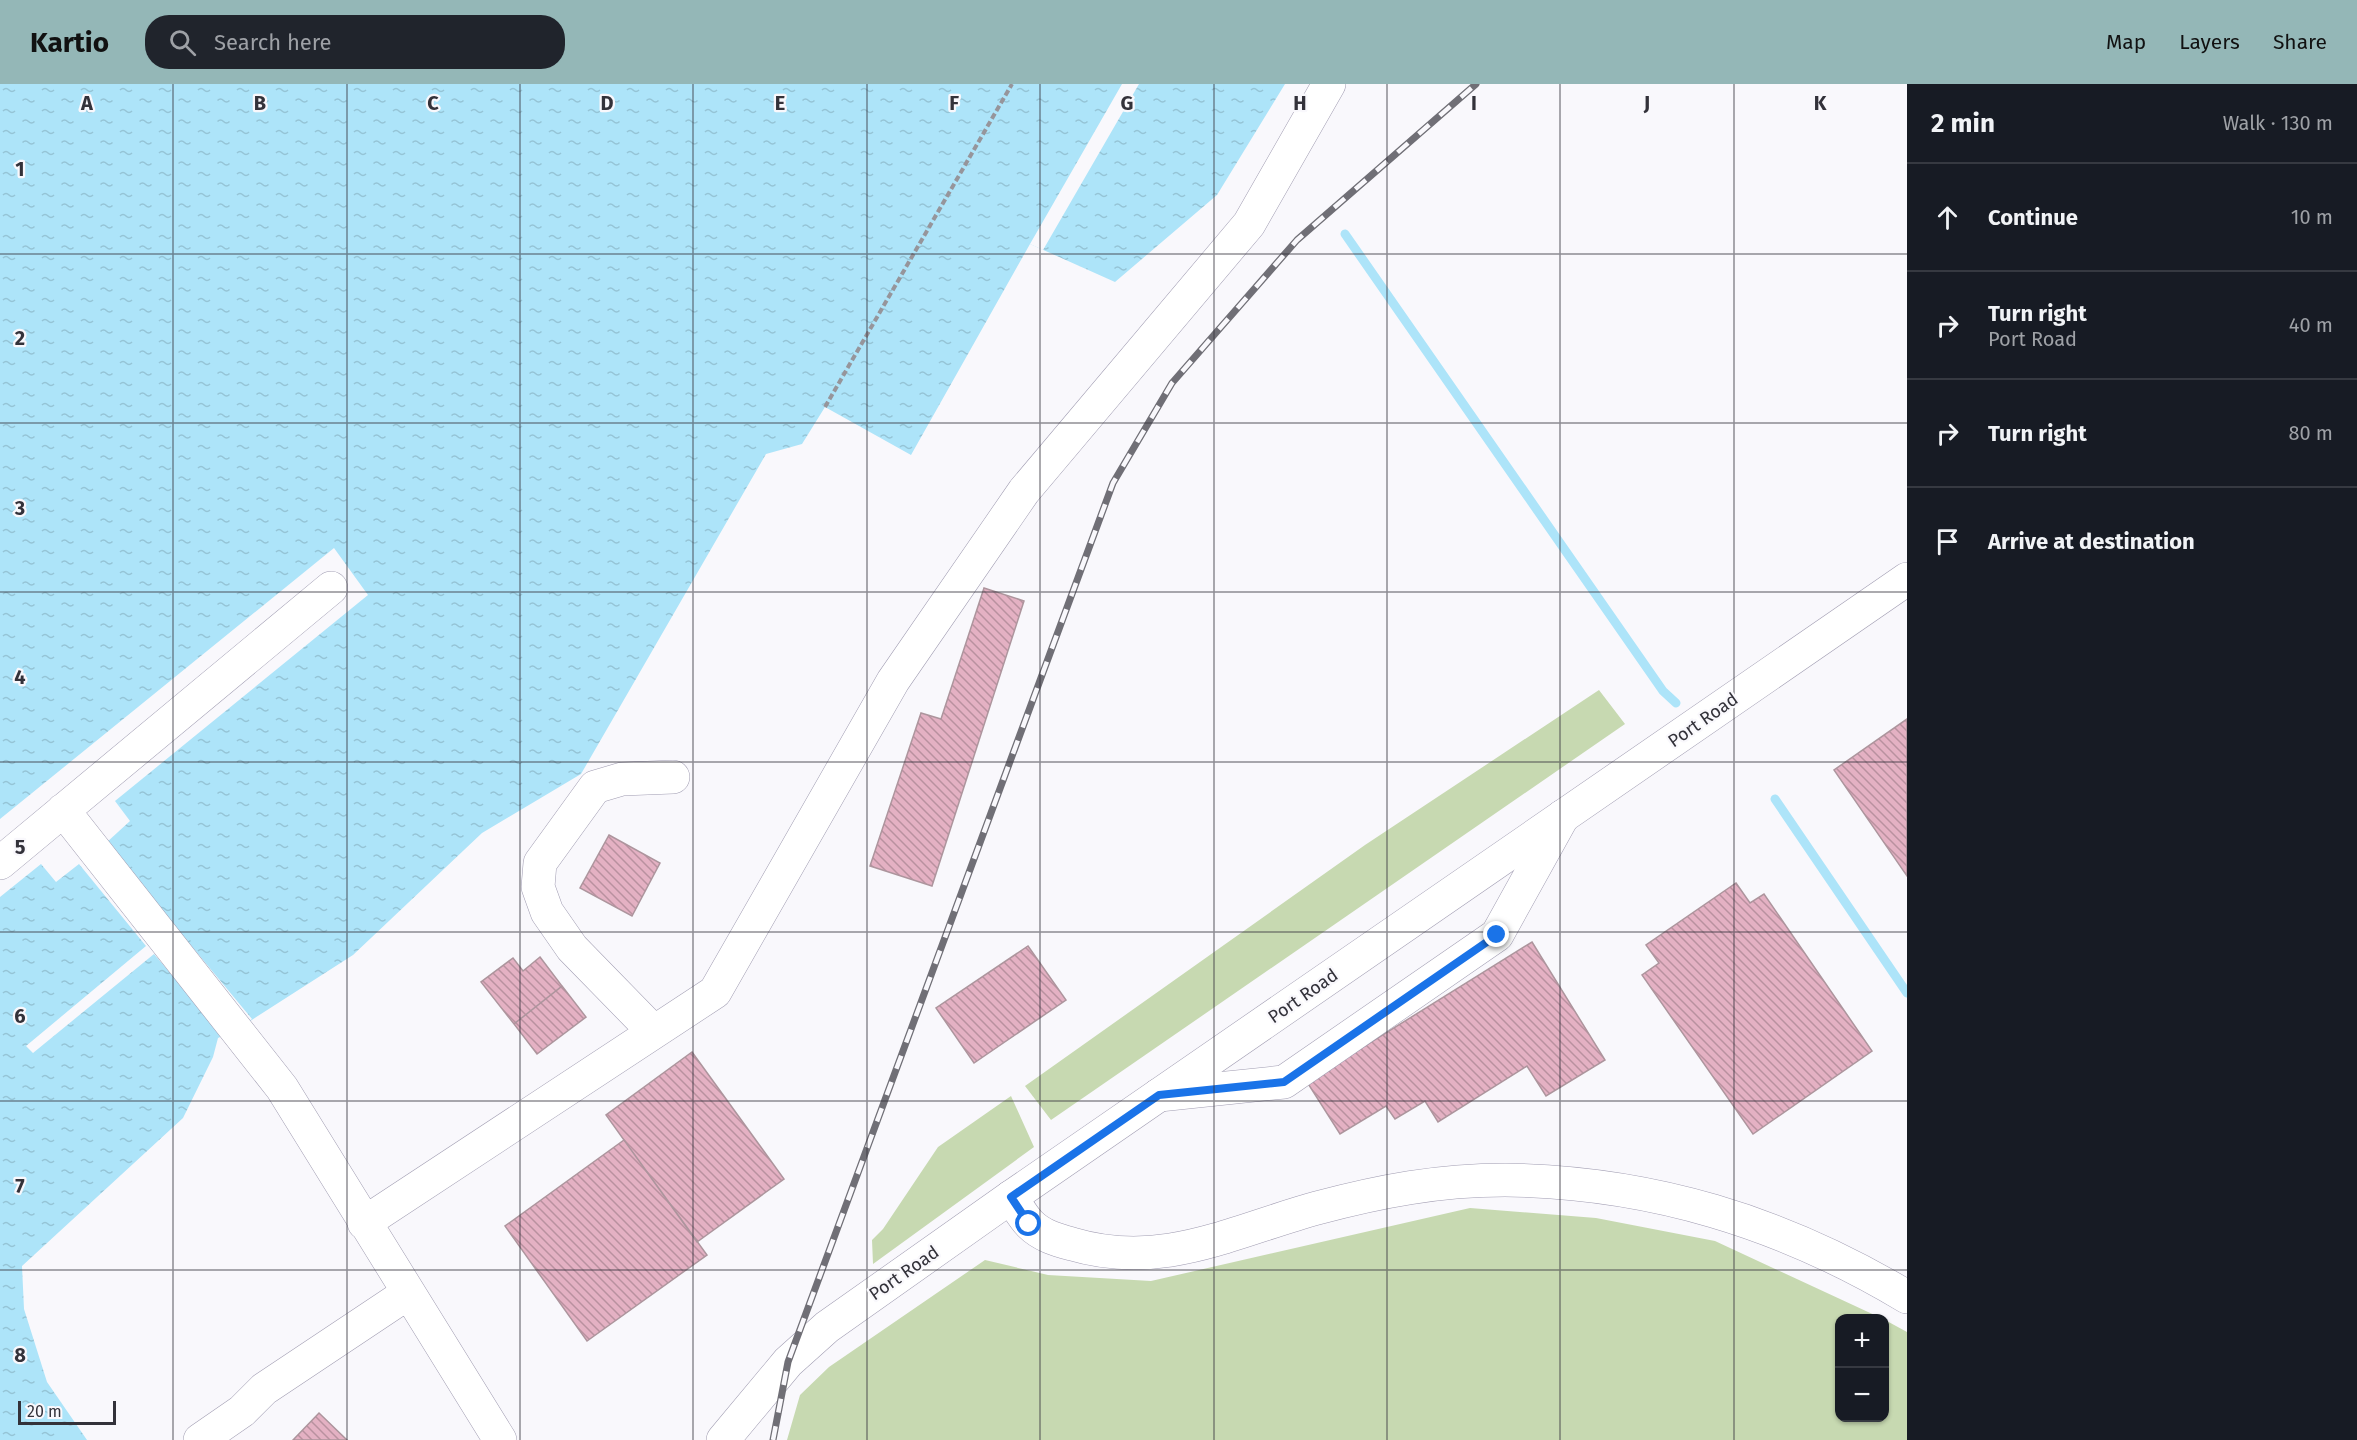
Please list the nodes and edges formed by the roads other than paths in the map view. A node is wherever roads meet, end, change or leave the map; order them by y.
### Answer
1 (1329, 84) edge
2 (1907, 579) edge
3 (331, 588) dead end
4 (673, 777) dead end
5 (63, 810) junction
6 (1563, 816) junction
7 (0, 863) edge
8 (654, 1032) junction
9 (1159, 1095) junction
10 (1011, 1197) junction
11 (364, 1223) junction
12 (408, 1293) junction
13 (1907, 1297) edge
14 (200, 1440) edge
15 (500, 1440) edge
16 (723, 1440) edge

1 - 8 main road
2 - 6 main road, Port Road
3 - 5 main road
4 - 8 main road
5 - 7 main road
5 - 11 main road
6 - 9 main road, Port Road
6 - 9 main road
8 - 11 main road
9 - 10 main road, Port Road
10 - 13 main road
10 - 16 main road, Port Road
11 - 12 main road
12 - 14 main road
12 - 15 main road

